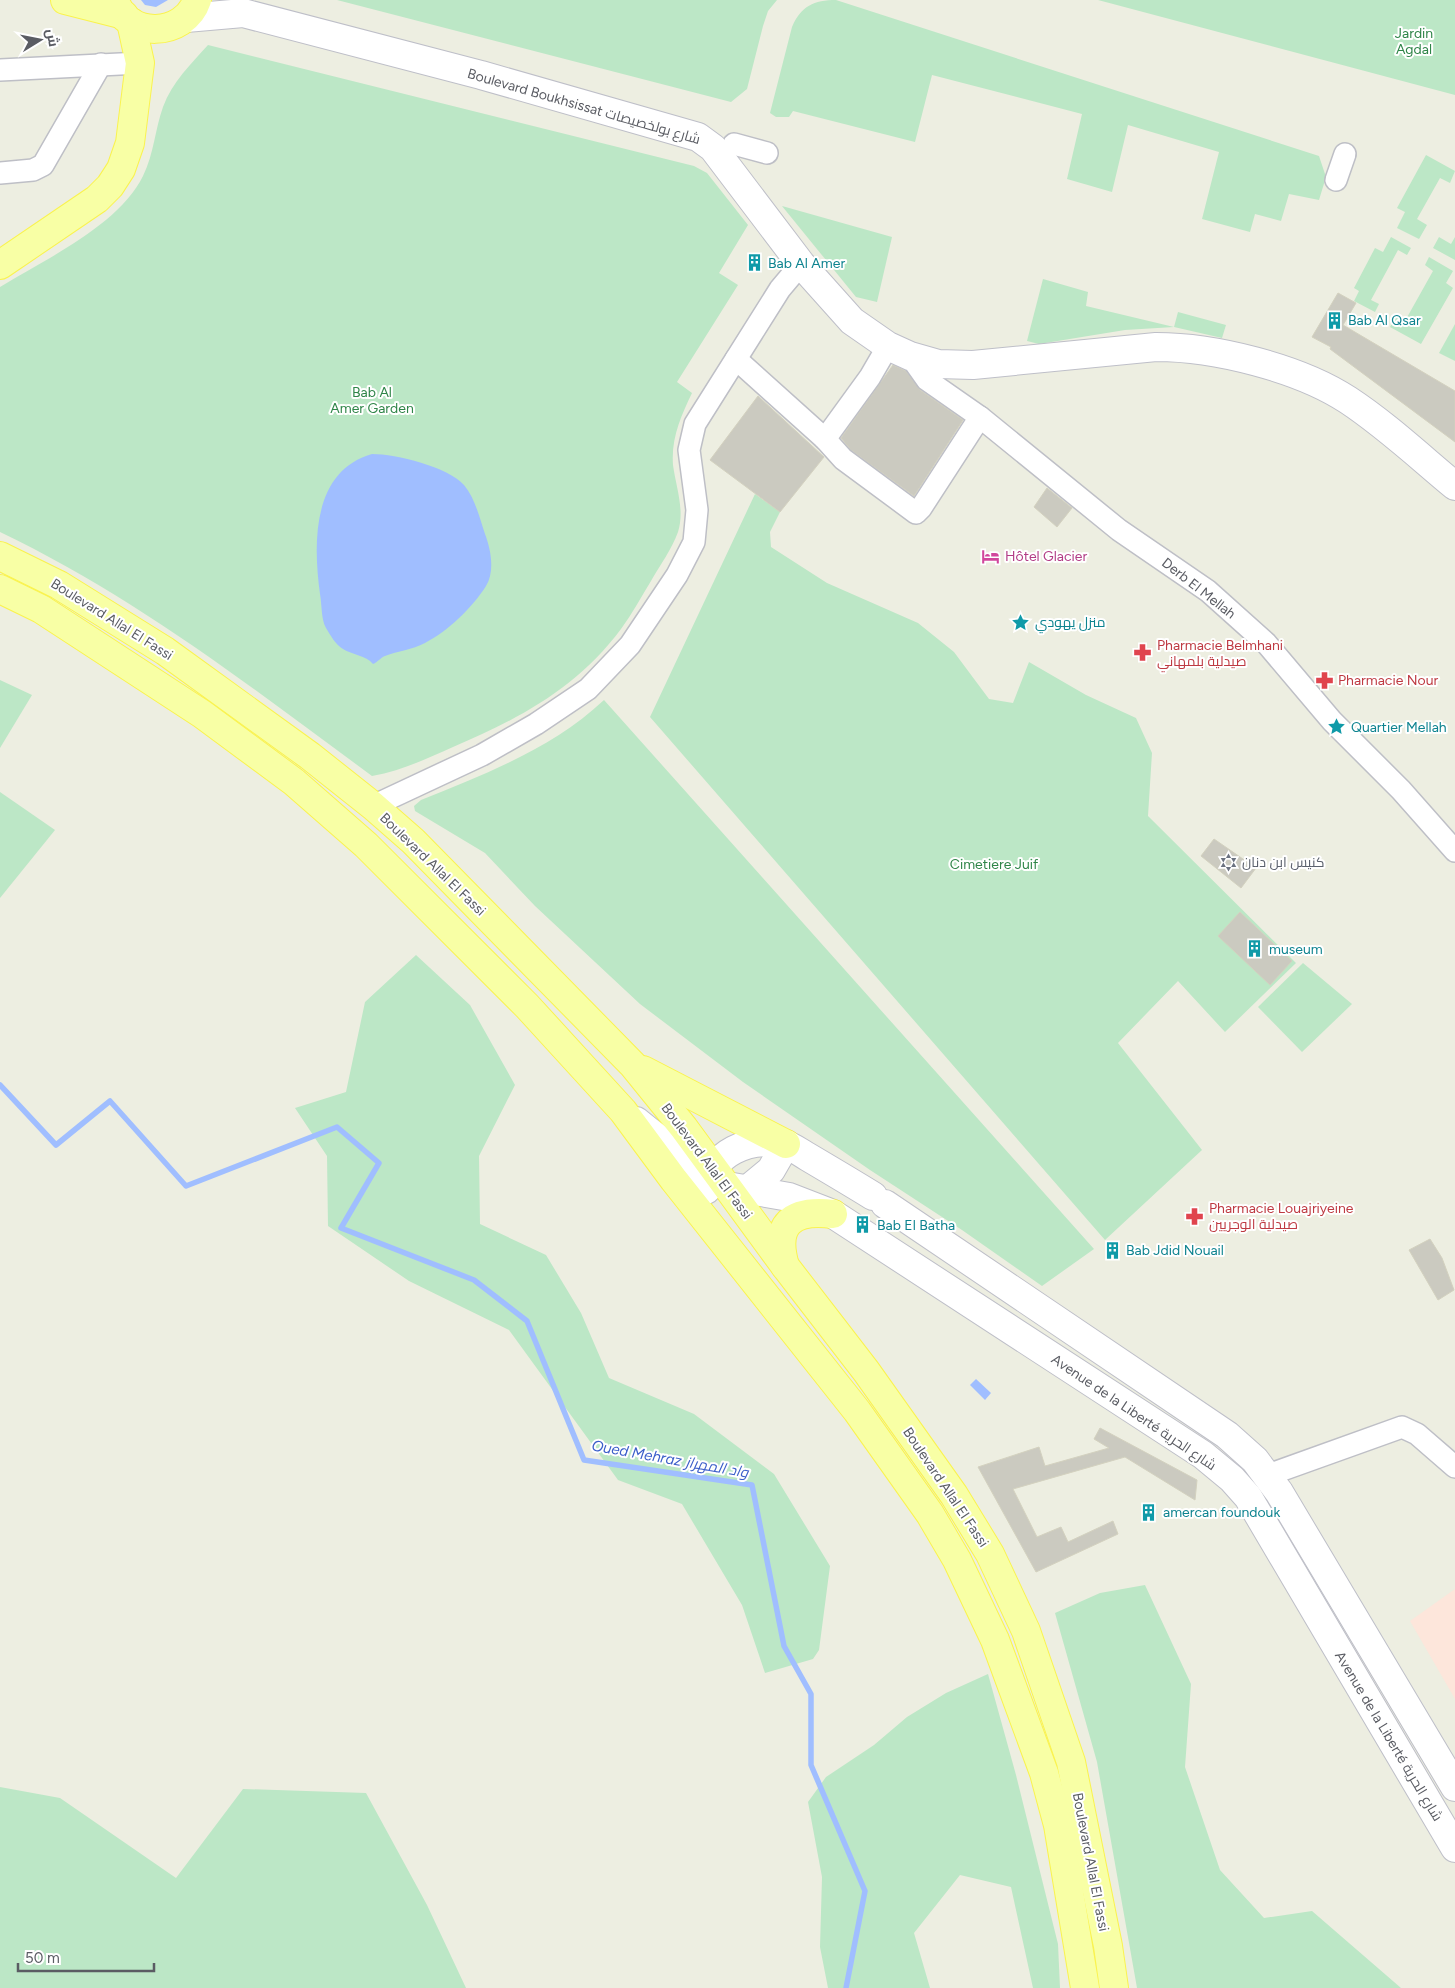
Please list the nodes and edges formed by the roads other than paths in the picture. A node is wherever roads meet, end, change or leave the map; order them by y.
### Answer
1 (65, 0) edge
2 (233, 7) edge
3 (123, 12) edge
4 (186, 15) edge
5 (140, 63) junction
6 (101, 64) junction
7 (0, 70) edge
8 (734, 144) dead end
9 (767, 153) dead end
10 (1345, 154) dead end
11 (0, 173) edge
12 (1336, 180) dead end
13 (801, 264) junction
14 (0, 265) edge
15 (899, 351) junction
16 (736, 359) junction
17 (980, 417) junction
18 (825, 439) junction
19 (1455, 486) edge
20 (0, 556) edge
21 (0, 588) edge
22 (373, 806) junction
23 (1455, 851) edge
24 (633, 1065) junction
25 (623, 1111) junction
26 (786, 1144) junction
27 (724, 1180) junction
28 (833, 1214) junction
29 (707, 1222) junction
30 (785, 1266) junction
31 (1455, 1467) edge
32 (1268, 1475) junction
33 (1026, 1631) junction
34 (995, 1640) junction
35 (1455, 1787) edge
36 (1455, 1848) edge
37 (1085, 1988) edge
38 (1114, 1988) edge

1 - 3 main road
2 - 4 main road, Boulevard Boukhsissat شارع بولخصيصات
2 - 13 main road, Boulevard Boukhsissat شارع بولخصيصات
3 - 4 main road
3 - 5 main road
4 - 5 main road
5 - 6 street
5 - 14 main road
6 - 7 street
6 - 11 street
8 - 9 street
10 - 12 street
13 - 15 main road, Boulevard Boukhsissat شارع بولخصيصات
13 - 16 street
15 - 17 street, Derb El Mellah
15 - 18 street
15 - 19 main road, Boulevard Boukhsissat شارع بولخصيصات
16 - 18 street
16 - 22 street
17 - 18 street
17 - 23 street, Derb El Mellah
20 - 22 main road, Boulevard Allal El Fassi
21 - 25 main road, Boulevard Allal El Fassi
22 - 24 main road, Boulevard Allal El Fassi
24 - 26 main road
24 - 27 main road, Boulevard Allal El Fassi
25 - 27 main road, Avenue de la Liberté شارع الحرية
25 - 29 main road, Boulevard Allal El Fassi
26 - 27 main road
26 - 27 main road
26 - 32 main road
27 - 28 main road, Avenue de la Liberté شارع الحرية
27 - 29 main road
27 - 30 main road, Boulevard Allal El Fassi
28 - 30 main road
28 - 36 main road, Avenue de la Liberté شارع الحرية
29 - 34 main road, Boulevard Allal El Fassi
30 - 33 main road, Boulevard Allal El Fassi
31 - 32 street
32 - 35 main road
33 - 34 main road
33 - 38 main road, Boulevard Allal El Fassi
34 - 37 main road, Boulevard Allal El Fassi

